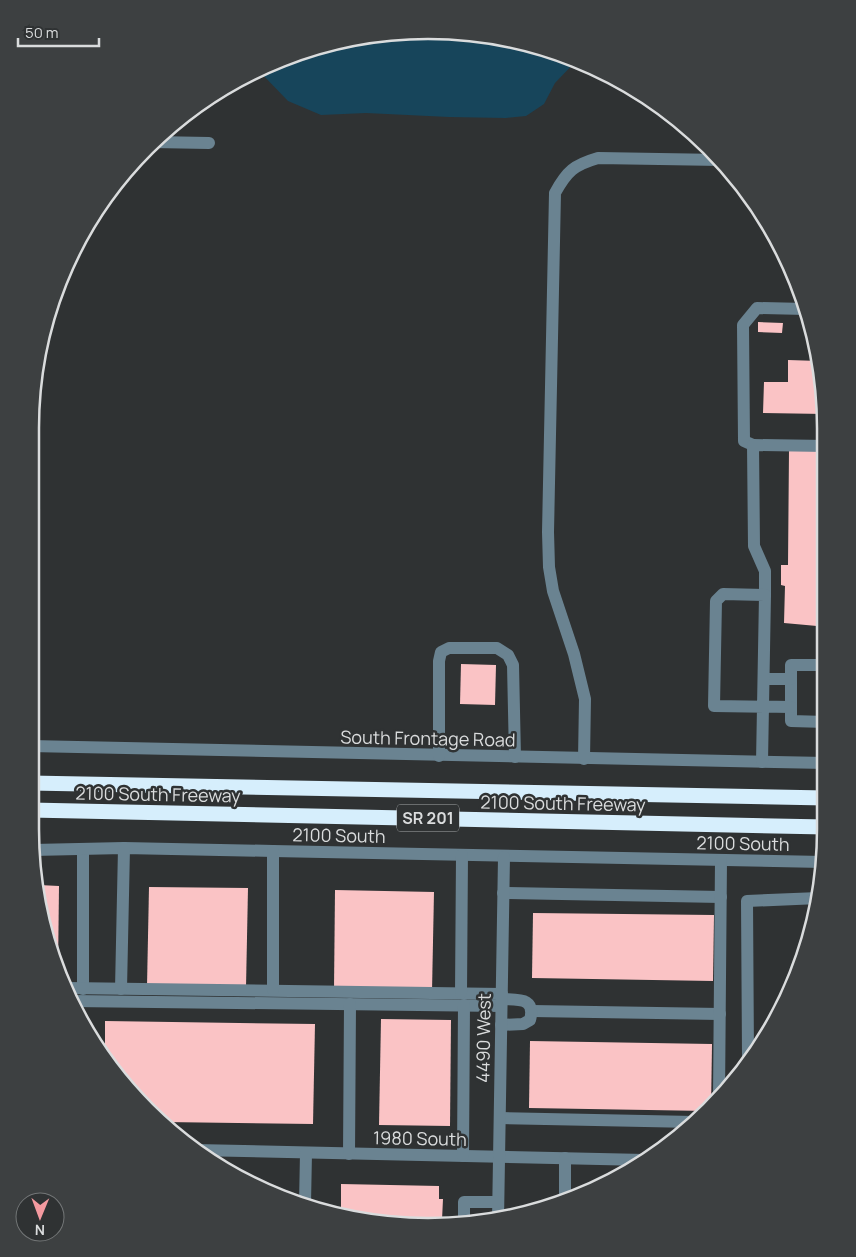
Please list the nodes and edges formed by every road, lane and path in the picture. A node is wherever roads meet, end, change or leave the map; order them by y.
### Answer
1 (164, 142) edge
2 (209, 142) dead end
3 (710, 160) edge
4 (799, 309) edge
5 (753, 445) junction
6 (817, 446) edge
7 (765, 594) junction
8 (817, 665) edge
9 (764, 679) junction
10 (791, 679) junction
11 (764, 707) junction
12 (791, 707) junction
13 (817, 722) edge
14 (39, 746) edge
15 (439, 756) junction
16 (515, 757) junction
17 (584, 759) junction
18 (762, 762) junction
19 (817, 763) edge
20 (39, 783) edge
21 (817, 798) edge
22 (39, 810) edge
23 (817, 827) edge
24 (124, 848) junction
25 (83, 849) junction
26 (40, 850) edge
27 (274, 851) junction
28 (462, 855) junction
29 (504, 856) junction
30 (721, 860) junction
31 (815, 862) edge
32 (503, 892) junction
33 (721, 896) junction
34 (811, 898) edge
35 (73, 988) edge
36 (83, 989) junction
37 (121, 989) junction
38 (272, 990) junction
39 (462, 999) junction
40 (502, 1000) junction
41 (79, 1001) edge
42 (350, 1004) junction
43 (532, 1011) junction
44 (720, 1014) junction
45 (501, 1025) junction
46 (748, 1051) edge
47 (719, 1088) edge
48 (500, 1118) junction
49 (685, 1122) edge
50 (208, 1150) edge
51 (306, 1153) junction
52 (349, 1154) junction
53 (463, 1156) junction
54 (499, 1157) junction
55 (565, 1158) junction
56 (633, 1160) edge
57 (565, 1194) edge
58 (306, 1199) edge
59 (498, 1202) junction
60 (498, 1212) edge
61 (464, 1216) edge

1 - 2 street
3 - 17 street
4 - 5 street
5 - 6 street
5 - 7 street
7 - 9 street
7 - 11 street
8 - 10 street
9 - 10 street
9 - 11 street
10 - 12 street
11 - 12 street
11 - 18 street
12 - 13 street
14 - 15 street, South Frontage Road
15 - 16 street, South Frontage Road
15 - 16 street
16 - 17 street, South Frontage Road
17 - 18 street, South Frontage Road
18 - 19 street, South Frontage Road
20 - 21 highway, 2100 South Freeway / SR 201
22 - 23 highway, 2100 South Freeway / SR 201
24 - 25 street, 2100 South
24 - 27 street, 2100 South
24 - 37 street
25 - 26 street, 2100 South
25 - 36 street
27 - 28 street, 2100 South
27 - 38 street
28 - 29 street, 2100 South
28 - 39 street
29 - 30 street, 2100 South
29 - 32 street, 4490 West
30 - 31 street, 2100 South
30 - 33 street
32 - 33 street
32 - 40 street, 4490 West
33 - 44 street
34 - 46 street
35 - 36 street
36 - 37 street
37 - 38 street
38 - 39 street
39 - 40 street
39 - 42 street
39 - 53 street
40 - 43 street
40 - 45 street, 4490 West
41 - 42 street
42 - 52 street
43 - 44 street
43 - 45 street
44 - 47 street
45 - 48 street, 4490 West
48 - 49 street
48 - 54 street, 4490 West
50 - 51 street, 1980 South
51 - 52 street, 1980 South
51 - 58 street
52 - 53 street, 1980 South
53 - 54 street, 1980 South
54 - 55 street, 1980 South
54 - 59 street, 4490 West
55 - 56 street, 1980 South
55 - 57 street
59 - 60 street, 4490 West
59 - 61 street

